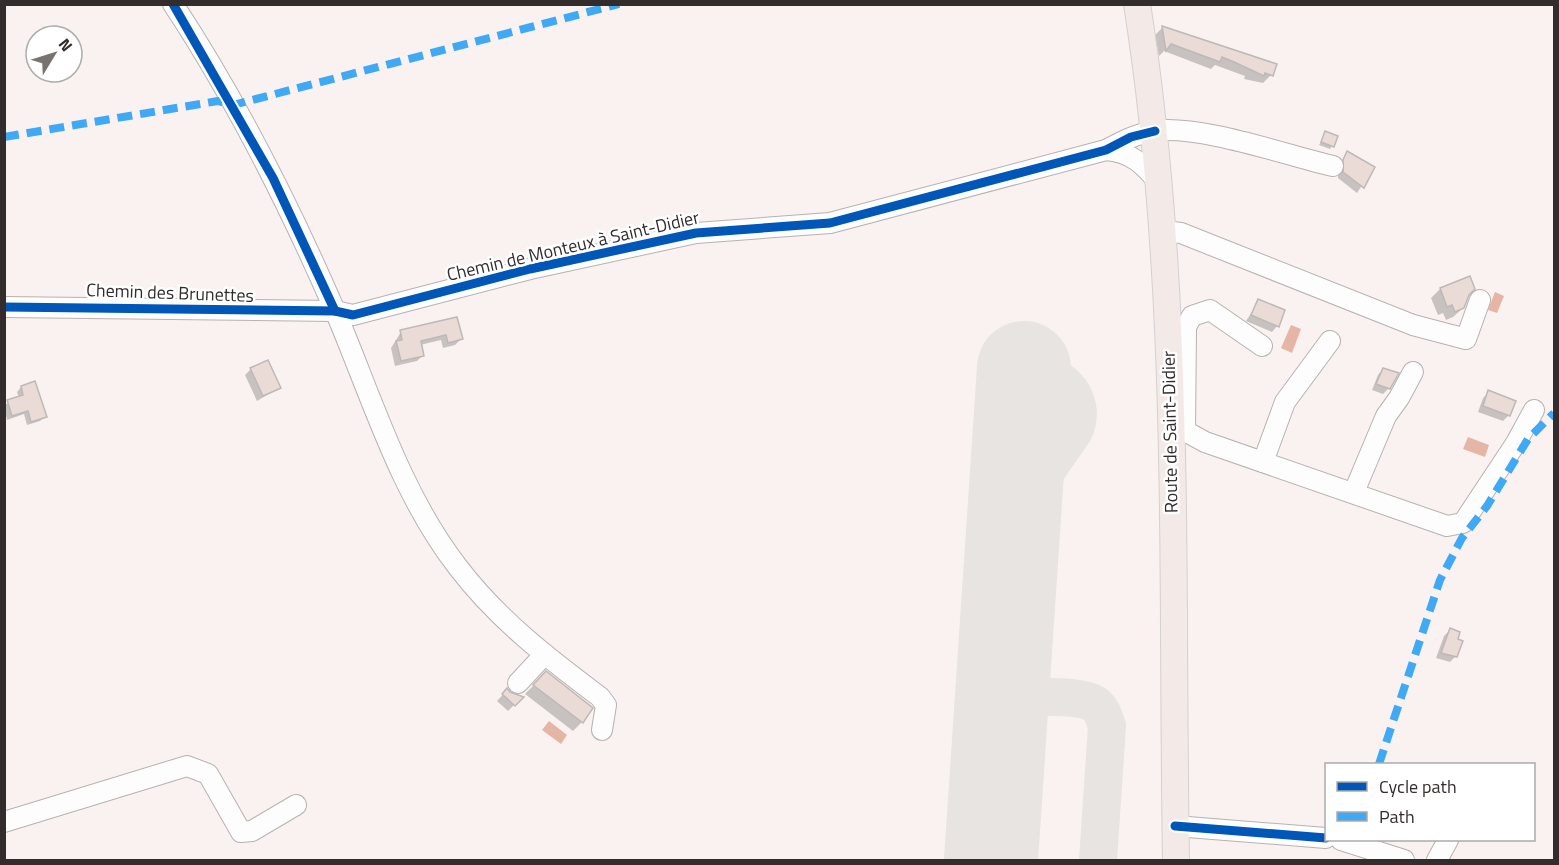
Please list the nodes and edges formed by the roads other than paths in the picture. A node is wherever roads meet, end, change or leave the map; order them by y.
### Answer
1 (173, 4) edge
2 (1137, 4) edge
3 (1156, 137) junction
4 (1114, 151) junction
5 (1333, 166) dead end
6 (1160, 185) junction
7 (1164, 231) junction
8 (1480, 300) dead end
9 (4, 307) edge
10 (335, 311) junction
11 (1330, 341) dead end
12 (1262, 346) dead end
13 (1413, 372) dead end
14 (1534, 410) dead end
15 (1178, 429) junction
16 (1263, 462) junction
17 (1354, 492) junction
18 (544, 655) junction
19 (518, 682) dead end
20 (602, 730) dead end
21 (297, 806) dead end
22 (4, 822) edge
23 (1175, 826) junction
24 (1325, 838) edge
25 (1344, 841) edge
26 (1447, 841) edge
27 (1176, 861) edge
28 (1404, 861) edge
29 (1437, 861) edge

1 - 10 street
2 - 3 main road, Route de Saint-Didier
3 - 4 street, Chemin de Monteux à Saint-Didier
3 - 5 street, Chemin de Monteux à Saint-Didier
3 - 6 main road, Route de Saint-Didier
4 - 6 street
4 - 10 street, Chemin de Monteux à Saint-Didier
6 - 7 main road, Route de Saint-Didier
7 - 8 street
7 - 15 main road, Route de Saint-Didier
9 - 10 street, Chemin des Brunettes
10 - 18 street
11 - 16 street
12 - 15 street
13 - 17 street
14 - 17 street
15 - 16 street
15 - 23 main road, Route de Saint-Didier
16 - 17 street
18 - 19 street
18 - 20 street
21 - 22 street
23 - 24 street
23 - 27 main road, Route de Saint-Didier
25 - 28 street
26 - 29 street

